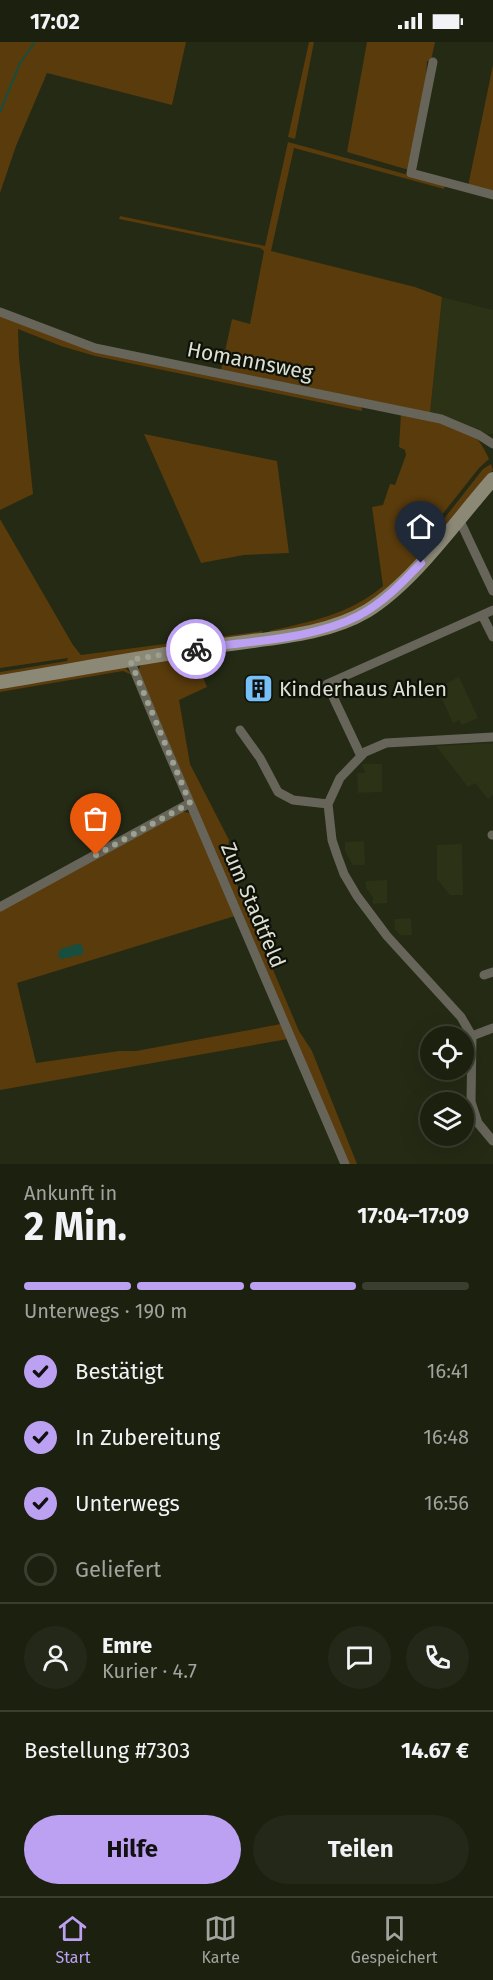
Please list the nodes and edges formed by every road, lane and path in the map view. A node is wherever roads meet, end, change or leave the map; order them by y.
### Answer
1 (433, 62) dead end
2 (493, 195) edge
3 (0, 312) edge
4 (493, 444) edge
5 (493, 479) edge
6 (459, 519) junction
7 (493, 591) edge
8 (493, 610) edge
9 (482, 615) junction
10 (493, 637) edge
11 (130, 660) junction
12 (0, 682) edge
13 (240, 730) dead end
14 (493, 737) edge
15 (360, 754) junction
16 (190, 803) junction
17 (328, 804) junction
18 (0, 907) edge
19 (466, 1026) edge
20 (493, 1028) edge
21 (474, 1035) edge
22 (471, 1080) edge
23 (493, 1141) edge
24 (345, 1164) edge

1 - 2 street
3 - 4 street, Homannsweg
5 - 6 main road
6 - 7 street
6 - 11 main road
8 - 9 street
9 - 10 street
9 - 15 street
11 - 12 main road
11 - 16 street, Zum Stadtfeld
13 - 17 street
14 - 15 street
15 - 17 street
16 - 18 street
16 - 24 street, Zum Stadtfeld
17 - 19 street
20 - 21 street
22 - 23 street

